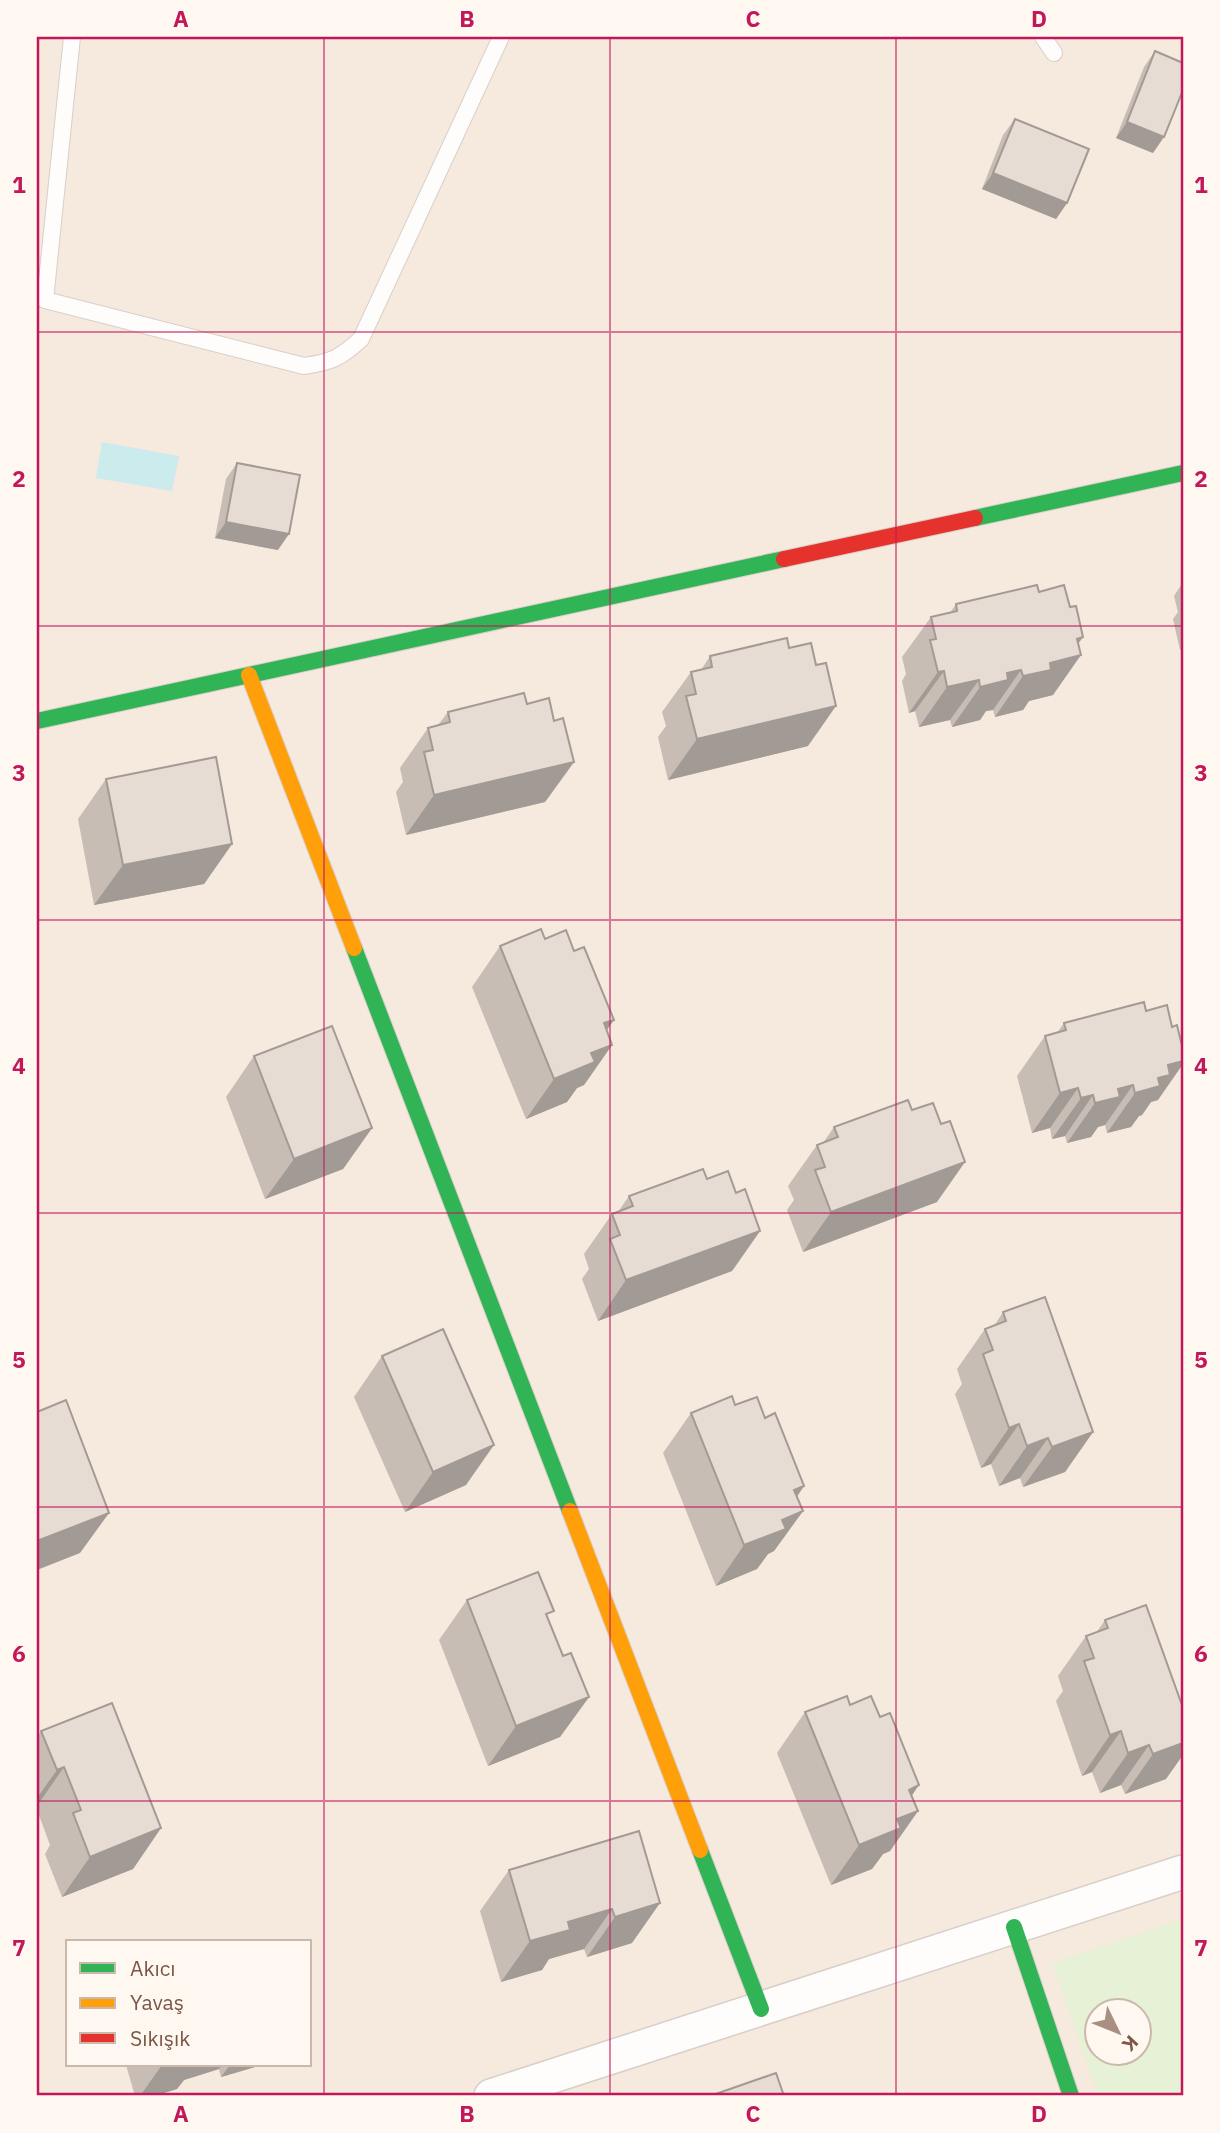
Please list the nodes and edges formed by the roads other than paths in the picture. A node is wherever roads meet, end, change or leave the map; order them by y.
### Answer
1 (72, 37) edge
2 (501, 37) edge
3 (1044, 37) edge
4 (1054, 54) dead end
5 (1183, 473) edge
6 (249, 675) junction
7 (37, 721) edge
8 (1183, 1872) edge
9 (1014, 1927) junction
10 (761, 2009) junction
11 (491, 2096) edge
12 (1071, 2096) edge

1 - 2 lane
3 - 4 lane
5 - 6 street
6 - 7 street
6 - 10 street
8 - 9 street
9 - 10 street
9 - 12 street
10 - 11 street

